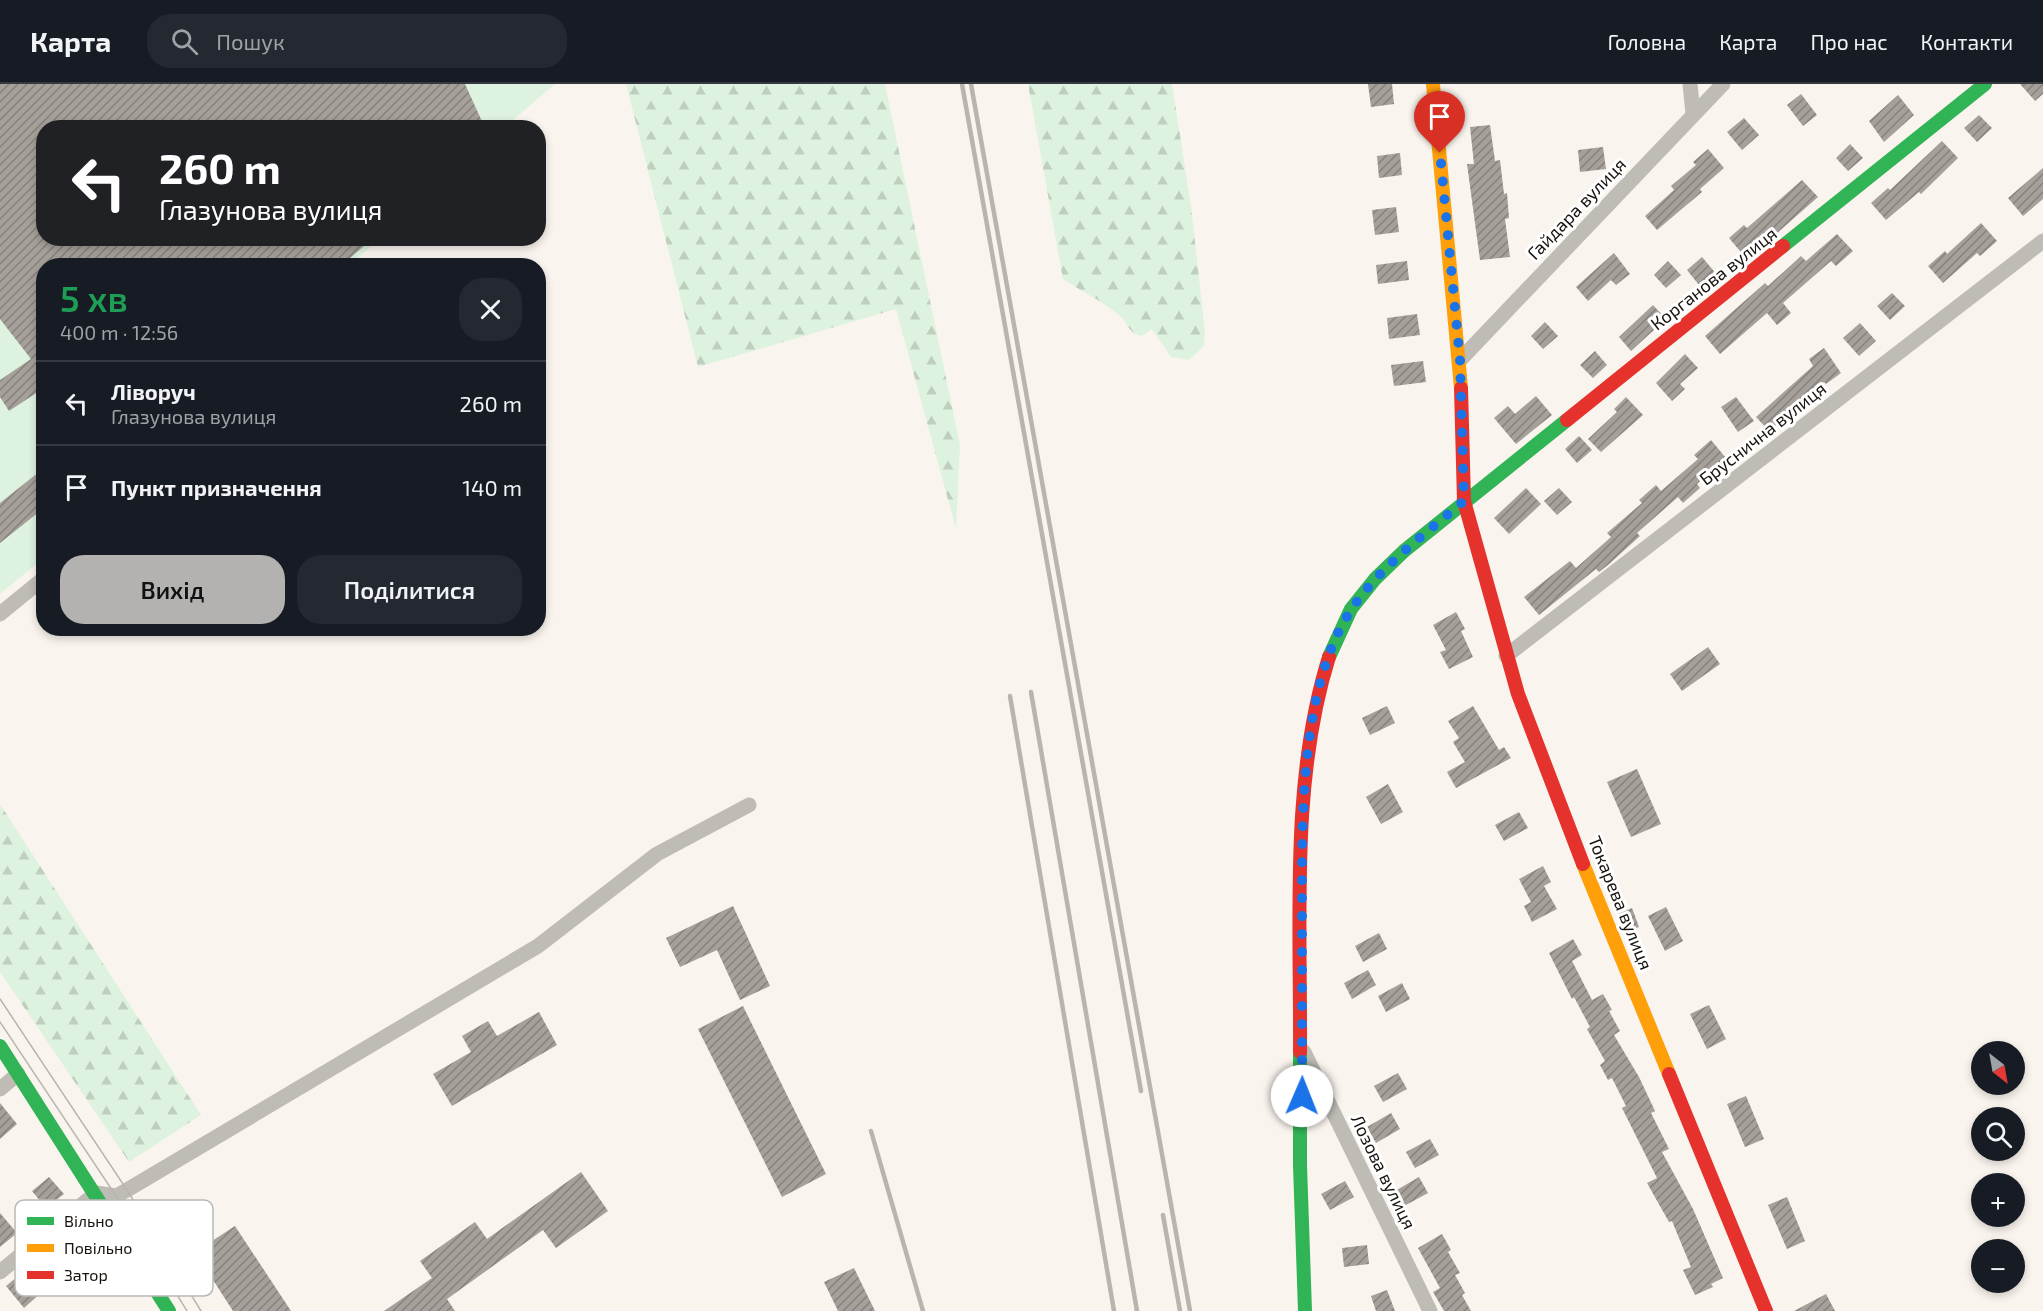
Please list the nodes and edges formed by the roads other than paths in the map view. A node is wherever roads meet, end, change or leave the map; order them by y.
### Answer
1 (1433, 84) edge
2 (1690, 84) edge
3 (1723, 84) edge
4 (1985, 84) edge
5 (1694, 114) junction
6 (2043, 241) edge
7 (1460, 360) junction
8 (1464, 501) junction
9 (36, 585) edge
10 (0, 614) edge
11 (1506, 656) junction
12 (749, 805) dead end
13 (0, 1046) edge
14 (1302, 1050) junction
15 (18, 1074) junction
16 (0, 1089) edge
17 (96, 1193) junction
18 (87, 1200) edge
19 (100, 1200) edge
20 (15, 1260) edge
21 (0, 1272) edge
22 (160, 1296) edge
23 (169, 1311) edge
24 (1305, 1311) edge
25 (1430, 1311) edge
26 (1766, 1311) edge

1 - 7 street, Токарева вулиця
2 - 5 street
3 - 5 street, Гайдара вулиця
4 - 8 street, Корганова вулиця
5 - 7 street, Гайдара вулиця
6 - 11 street, Бруснична вулиця
7 - 8 street, Токарева вулиця
8 - 11 street, Токарева вулиця
8 - 14 street, Корганова вулиця
9 - 10 street
11 - 26 street, Токарева вулиця
12 - 17 street
13 - 15 street
14 - 24 street, Корганова вулиця
14 - 25 street, Лозова вулиця
15 - 16 street
15 - 17 street
17 - 18 street
17 - 19 street
20 - 21 street
22 - 23 street

